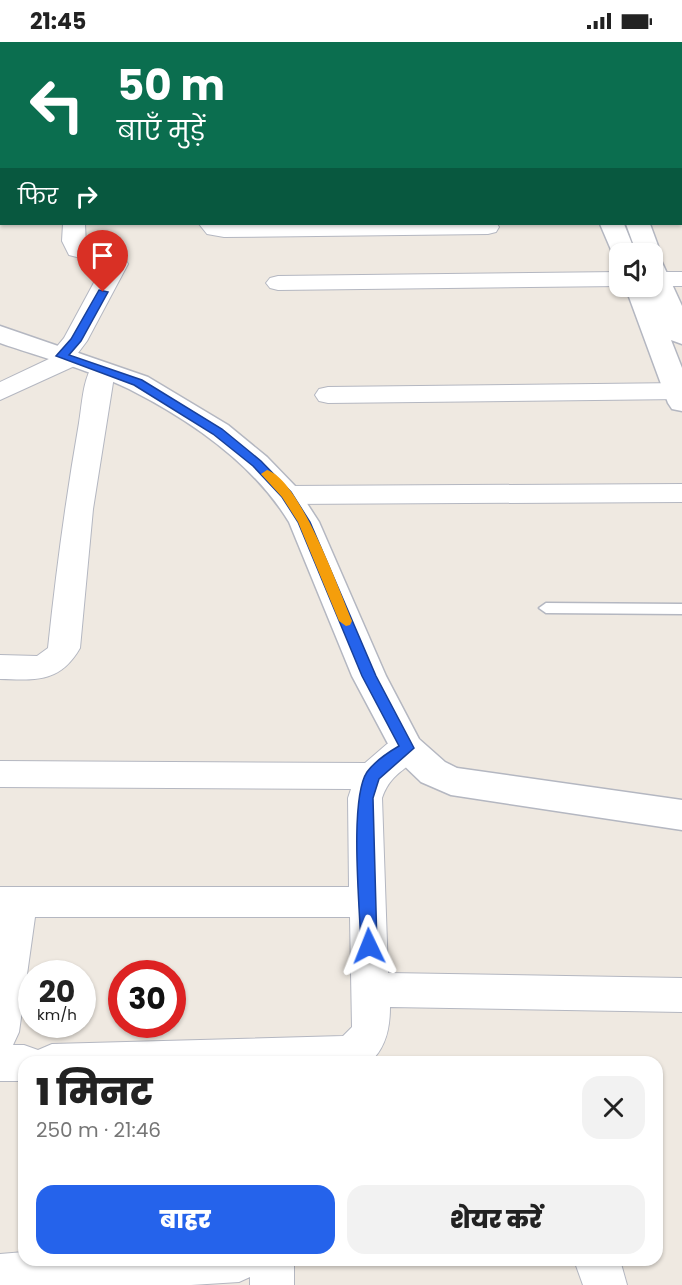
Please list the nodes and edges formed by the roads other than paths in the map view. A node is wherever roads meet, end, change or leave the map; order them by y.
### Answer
1 (74, 225) edge
2 (210, 225) edge
3 (302, 226) edge
4 (488, 227) dead end
5 (609, 279) edge
6 (278, 283) dead end
7 (654, 297) edge
8 (662, 297) edge
9 (0, 334) edge
10 (682, 339) edge
11 (66, 357) junction
12 (102, 370) junction
13 (0, 392) edge
14 (328, 395) dead end
15 (680, 395) edge
16 (682, 493) edge
17 (287, 495) junction
18 (546, 608) dead end
19 (682, 609) edge
20 (0, 667) edge
21 (407, 748) junction
22 (0, 774) edge
23 (373, 776) junction
24 (682, 814) edge
25 (10, 901) edge
26 (368, 902) junction
27 (370, 990) junction
28 (682, 995) edge
29 (0, 1032) edge
30 (275, 1056) edge
31 (18, 1063) edge
32 (0, 1064) edge
33 (205, 1266) edge
34 (272, 1266) edge
35 (600, 1266) edge
36 (0, 1276) edge
37 (149, 1276) edge
38 (272, 1285) edge
39 (605, 1285) edge

1 - 11 street
2 - 3 street
3 - 4 street
5 - 6 street
7 - 15 street
8 - 10 street
9 - 11 street
11 - 12 street
11 - 13 street
12 - 17 street
12 - 20 street
14 - 15 street
16 - 17 street
17 - 21 street
18 - 19 lane
21 - 23 street
21 - 24 street
22 - 23 street
23 - 26 street
25 - 26 street
25 - 29 street
26 - 27 street
27 - 28 street
27 - 30 street
31 - 32 street
33 - 37 street
34 - 38 street
35 - 39 street
36 - 37 street

